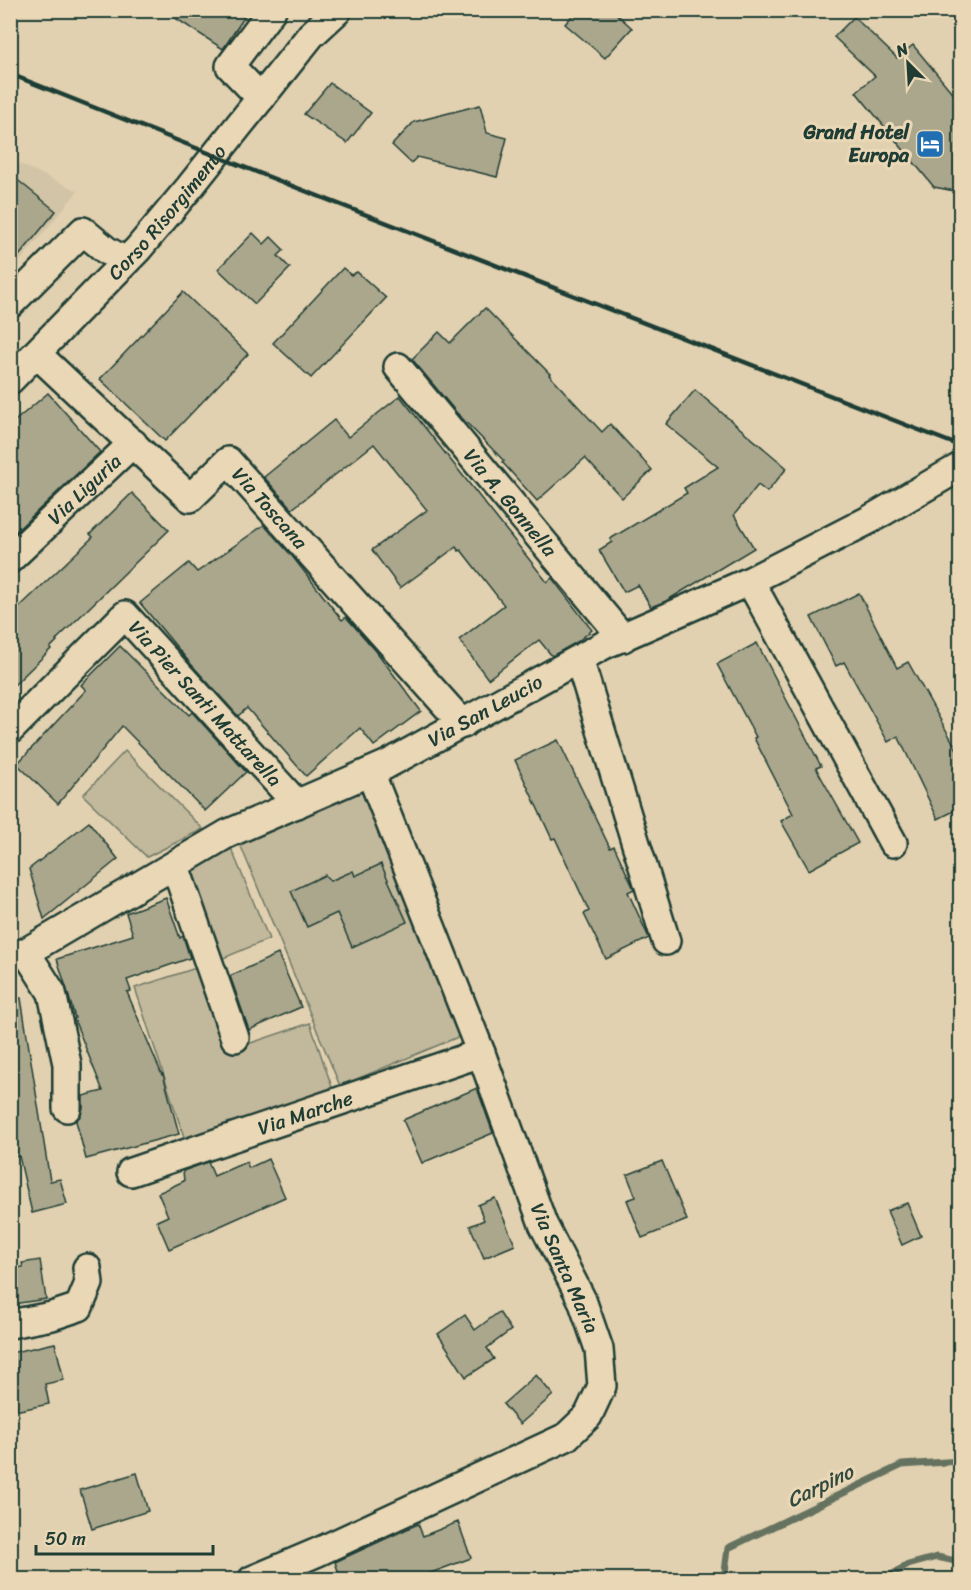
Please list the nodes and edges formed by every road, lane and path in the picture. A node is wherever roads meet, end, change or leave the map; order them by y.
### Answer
1 (272, 10) edge
2 (338, 10) edge
3 (315, 23) edge
4 (261, 98) junction
5 (125, 261) junction
6 (10, 303) edge
7 (37, 354) junction
8 (398, 367) dead end
9 (10, 380) edge
10 (133, 443) junction
11 (960, 467) edge
12 (10, 559) edge
13 (750, 581) junction
14 (623, 638) junction
15 (579, 659) junction
16 (462, 724) junction
17 (10, 730) edge
18 (370, 772) junction
19 (297, 804) junction
20 (893, 843) dead end
21 (175, 866) junction
22 (666, 941) dead end
23 (18, 954) edge
24 (235, 1038) dead end
25 (481, 1053) junction
26 (67, 1108) dead end
27 (131, 1172) dead end
28 (87, 1268) dead end
29 (10, 1324) edge
30 (252, 1580) edge

1 - 4 street
2 - 3 street, Corso Risorgimento
3 - 4 street, Corso Risorgimento
4 - 5 street, Corso Risorgimento
5 - 6 street
5 - 7 street, Corso Risorgimento
7 - 9 street, Corso Risorgimento
7 - 10 street, Via Toscana
8 - 14 street, Via A. Gonnella
10 - 12 street, Via Liguria
10 - 16 street, Via Toscana
11 - 13 street, Via San Leucio
13 - 14 street, Via San Leucio
13 - 20 street
14 - 15 street, Via San Leucio
15 - 16 street, Via San Leucio
15 - 22 street
16 - 18 street, Via San Leucio
17 - 19 street, Via Pier Santi Mattarella
18 - 19 street, Via San Leucio
18 - 25 street, Via Santa Maria
19 - 21 street, Via San Leucio
21 - 23 street, Via San Leucio
21 - 24 street
23 - 26 street
25 - 27 street, Via Marche
25 - 30 street, Via Santa Maria
28 - 29 street

